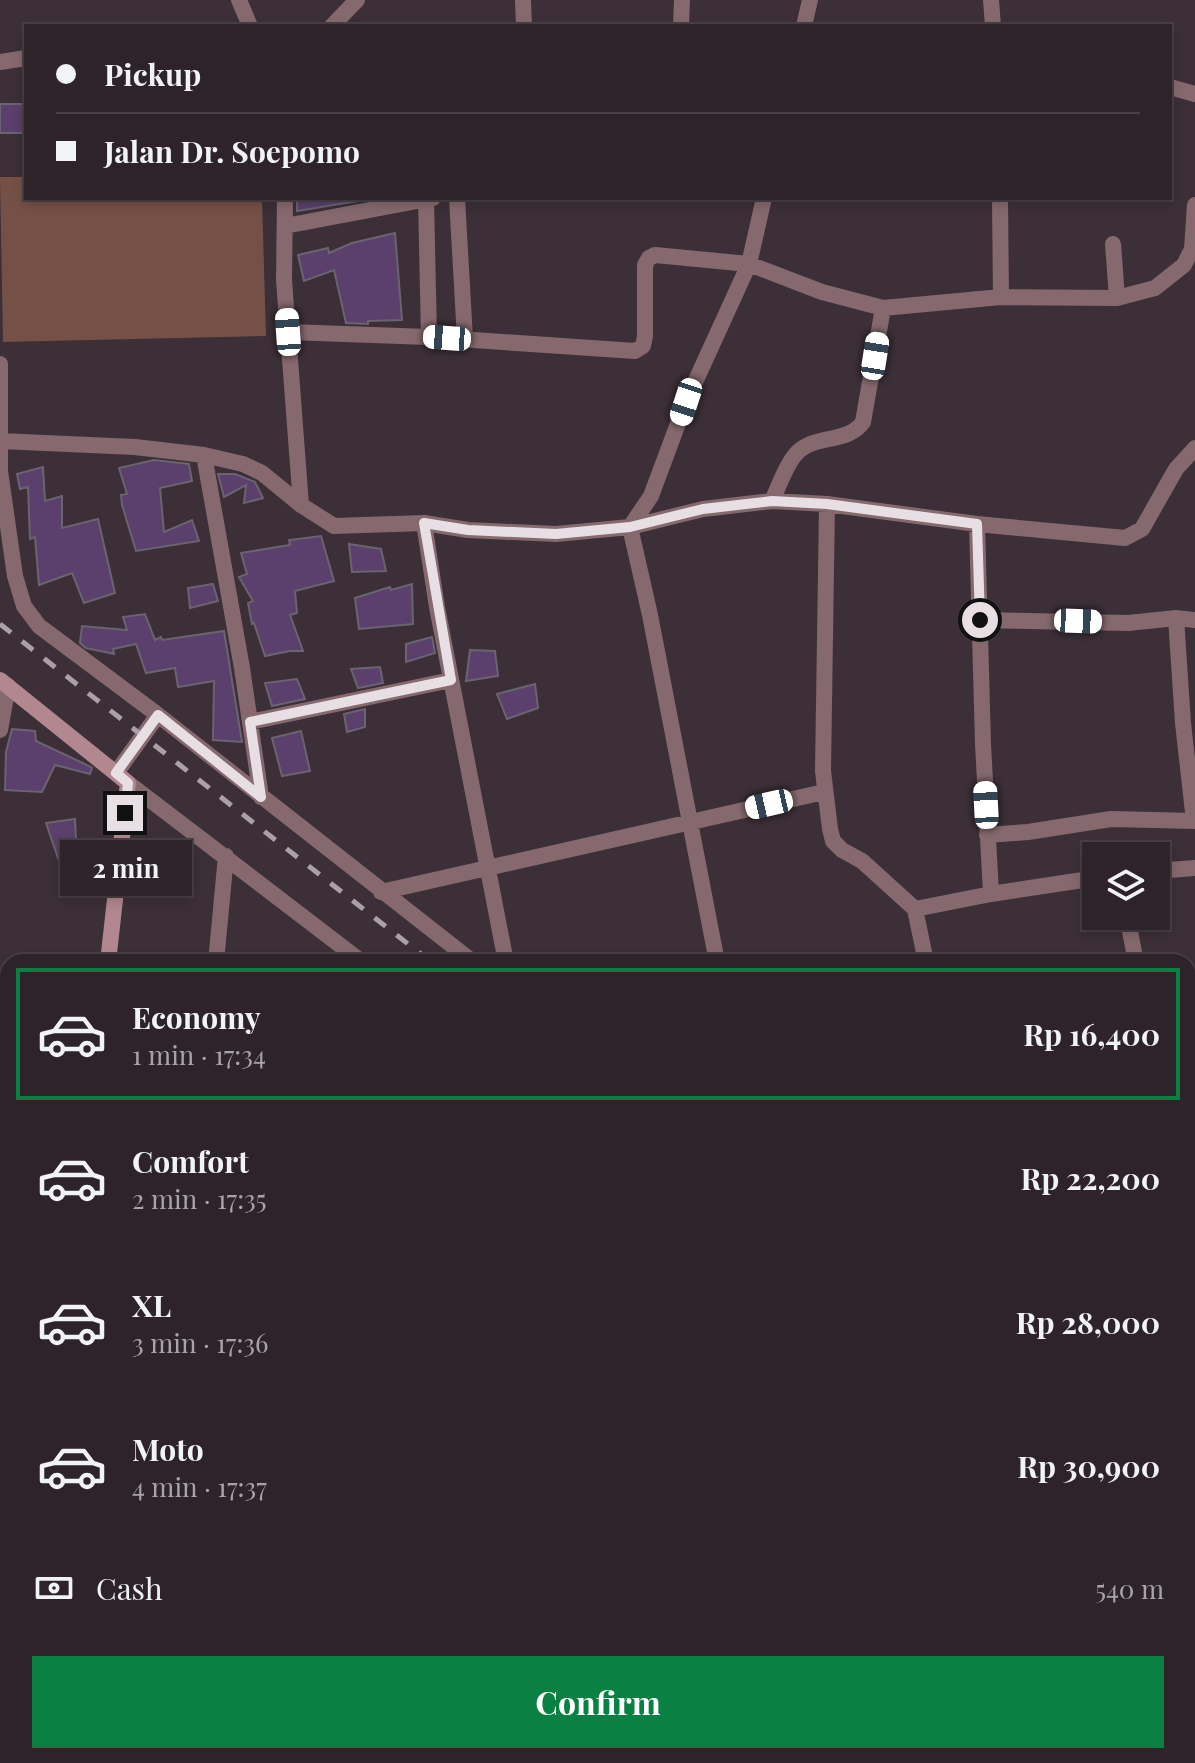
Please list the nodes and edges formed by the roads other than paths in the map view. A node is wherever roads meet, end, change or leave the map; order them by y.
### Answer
1 (239, 0) edge
2 (357, 0) edge
3 (523, 0) edge
4 (682, 0) edge
5 (810, 0) edge
6 (991, 0) edge
7 (249, 24) edge
8 (334, 24) edge
9 (524, 24) edge
10 (681, 24) edge
11 (804, 24) edge
12 (993, 24) edge
13 (24, 58) edge
14 (0, 62) edge
15 (1172, 88) edge
16 (1195, 94) edge
17 (285, 200) edge
18 (421, 200) edge
19 (426, 200) edge
20 (457, 200) edge
21 (764, 200) edge
22 (1000, 200) edge
23 (1194, 216) edge
24 (285, 226) junction
25 (1113, 244) dead end
26 (749, 264) junction
27 (1001, 297) junction
28 (1117, 298) junction
29 (883, 308) junction
30 (288, 332) junction
31 (429, 337) junction
32 (465, 339) junction
33 (0, 364) edge
34 (0, 441) edge
35 (1195, 448) edge
36 (204, 455) junction
37 (772, 501) junction
38 (827, 504) junction
39 (301, 505) junction
40 (424, 523) junction
41 (977, 524) junction
42 (630, 527) junction
43 (1176, 618) junction
44 (980, 620) junction
45 (1195, 620) edge
46 (451, 680) junction
47 (4, 683) edge
48 (158, 715) junction
49 (250, 722) junction
50 (0, 730) edge
51 (122, 778) junction
52 (824, 792) junction
53 (261, 797) junction
54 (1194, 821) edge
55 (688, 823) junction
56 (987, 835) junction
57 (226, 856) junction
58 (487, 867) junction
59 (1195, 868) edge
60 (1170, 870) edge
61 (1082, 880) edge
62 (381, 892) junction
63 (991, 894) junction
64 (915, 909) junction
65 (1130, 930) edge
66 (109, 954) edge
67 (217, 954) edge
68 (352, 954) edge
69 (462, 954) edge
70 (504, 954) edge
71 (715, 954) edge
72 (924, 954) edge
73 (1134, 954) edge

1 - 7 street
2 - 8 street
3 - 9 street
4 - 10 street
5 - 11 street
6 - 12 street
13 - 14 street
15 - 16 street
17 - 24 street
18 - 24 street
19 - 31 street
20 - 32 street
21 - 26 street
22 - 27 street
23 - 28 street
24 - 30 street
25 - 28 street
26 - 29 street
26 - 32 street
26 - 42 street
27 - 28 street
27 - 29 street
29 - 37 street
30 - 31 street
30 - 39 street
31 - 32 street
33 - 34 street
34 - 36 street
34 - 48 street
35 - 41 street
36 - 39 street
36 - 49 street
37 - 38 street
37 - 42 street
38 - 41 street
38 - 52 street
39 - 40 street
40 - 42 street
40 - 46 street
41 - 44 street
42 - 55 street
43 - 44 street
43 - 45 street
43 - 54 street
44 - 56 street
46 - 49 street
46 - 58 street
47 - 50 street
47 - 51 street
48 - 51 street
48 - 53 street
49 - 53 street
51 - 57 street
51 - 66 street
52 - 55 street
52 - 64 street
53 - 62 street
54 - 56 street
55 - 58 street
55 - 71 street
56 - 63 street
57 - 67 street
57 - 68 street
58 - 62 street
58 - 70 street
59 - 60 street
61 - 63 street
62 - 69 street
63 - 64 street
64 - 72 street
65 - 73 street

